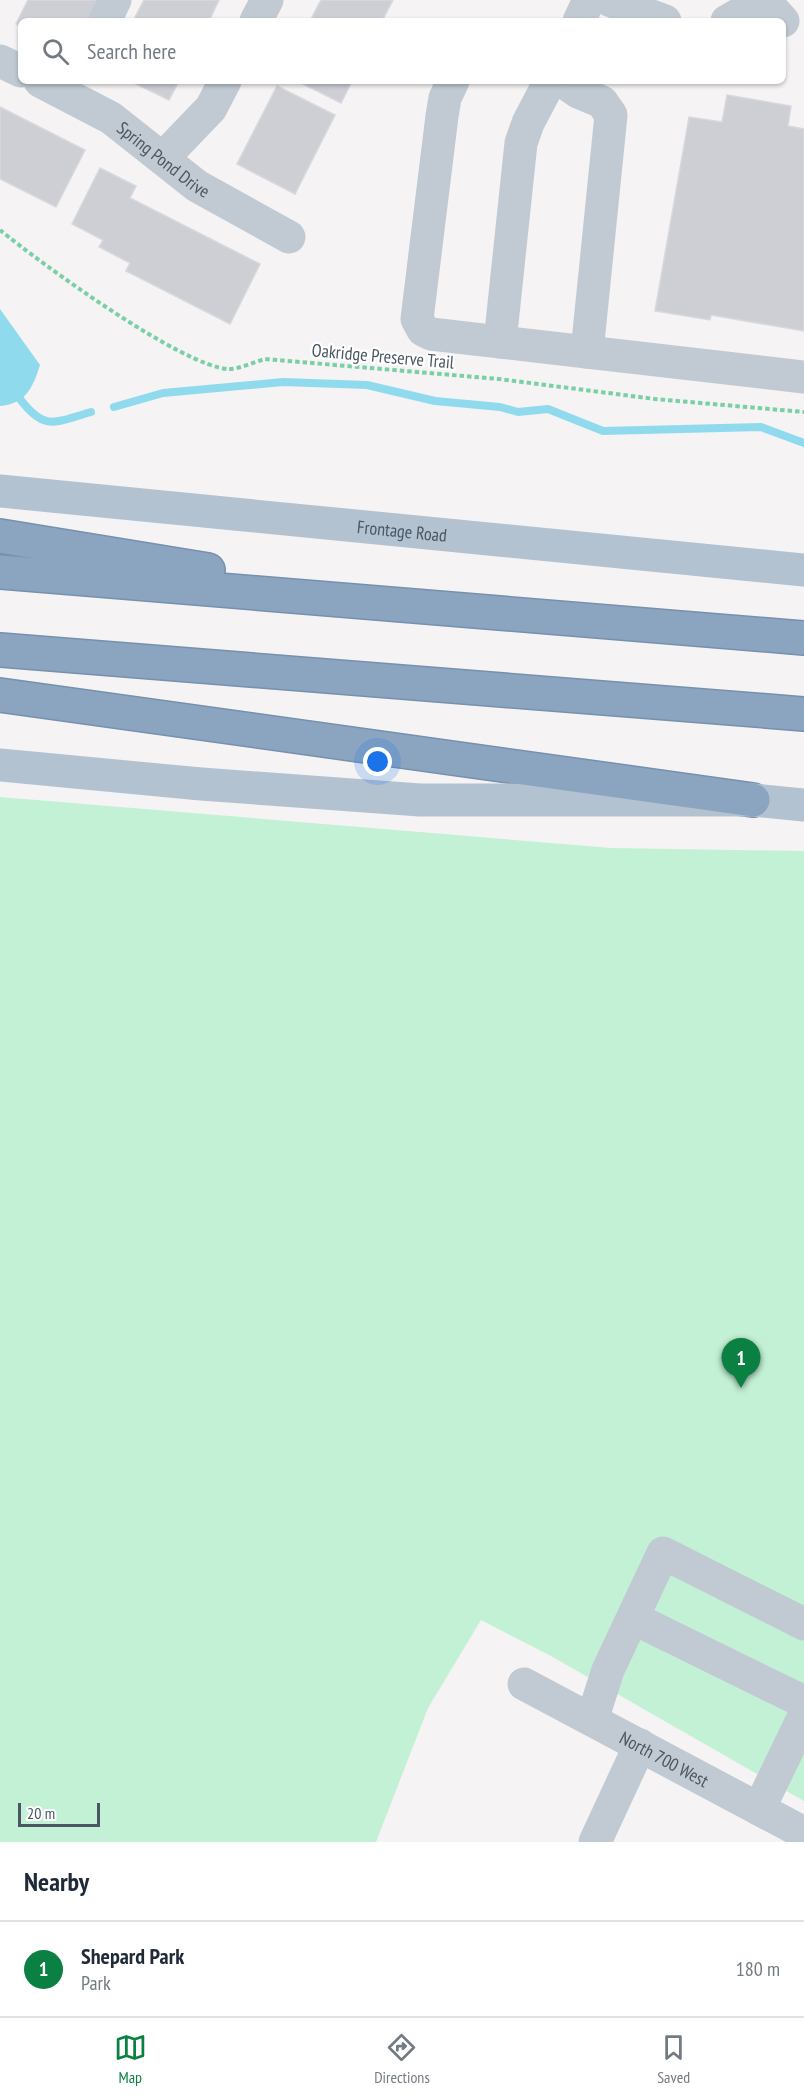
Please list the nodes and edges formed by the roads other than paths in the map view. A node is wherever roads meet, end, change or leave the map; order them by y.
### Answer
1 (115, 0) edge
2 (267, 0) edge
3 (589, 0) edge
4 (609, 0) edge
5 (764, 0) edge
6 (106, 18) edge
7 (258, 18) edge
8 (580, 18) edge
9 (657, 18) edge
10 (732, 18) edge
11 (780, 18) edge
12 (786, 25) edge
13 (804, 37) edge
14 (0, 61) edge
15 (18, 70) edge
16 (54, 84) edge
17 (223, 84) edge
18 (452, 84) edge
19 (548, 84) edge
20 (568, 84) edge
21 (72, 88) edge
22 (164, 157) junction
23 (289, 237) dead end
24 (500, 342) junction
25 (587, 352) junction
26 (804, 377) edge
27 (0, 491) edge
28 (0, 536) edge
29 (804, 570) edge
30 (0, 572) edge
31 (447, 608) junction
32 (804, 638) edge
33 (0, 650) edge
34 (0, 695) edge
35 (804, 714) edge
36 (0, 765) edge
37 (753, 800) junction
38 (804, 805) edge
39 (633, 1618) junction
40 (804, 1624) edge
41 (524, 1684) dead end
42 (804, 1702) edge
43 (804, 1716) edge
44 (592, 1720) junction
45 (640, 1745) junction
46 (759, 1809) junction
47 (804, 1833) edge
48 (596, 1842) edge

1 - 6 street
2 - 7 street
3 - 8 street
4 - 9 street
5 - 10 street
5 - 11 street
12 - 13 street
14 - 15 street
16 - 21 street, Spring Pond Drive
17 - 22 street
18 - 24 street
19 - 24 street
20 - 25 street
21 - 22 street, Spring Pond Drive
22 - 23 street, Spring Pond Drive
24 - 25 street
25 - 26 street
27 - 29 main road, Frontage Road
28 - 31 highway
30 - 31 highway
31 - 32 highway
33 - 35 highway
34 - 37 highway
36 - 37 main road
37 - 38 main road
39 - 40 street
39 - 42 street
39 - 44 street
41 - 44 street, North 700 West
43 - 46 street
44 - 45 street, North 700 West
45 - 46 street, North 700 West
45 - 48 street
46 - 47 street, North 700 West

